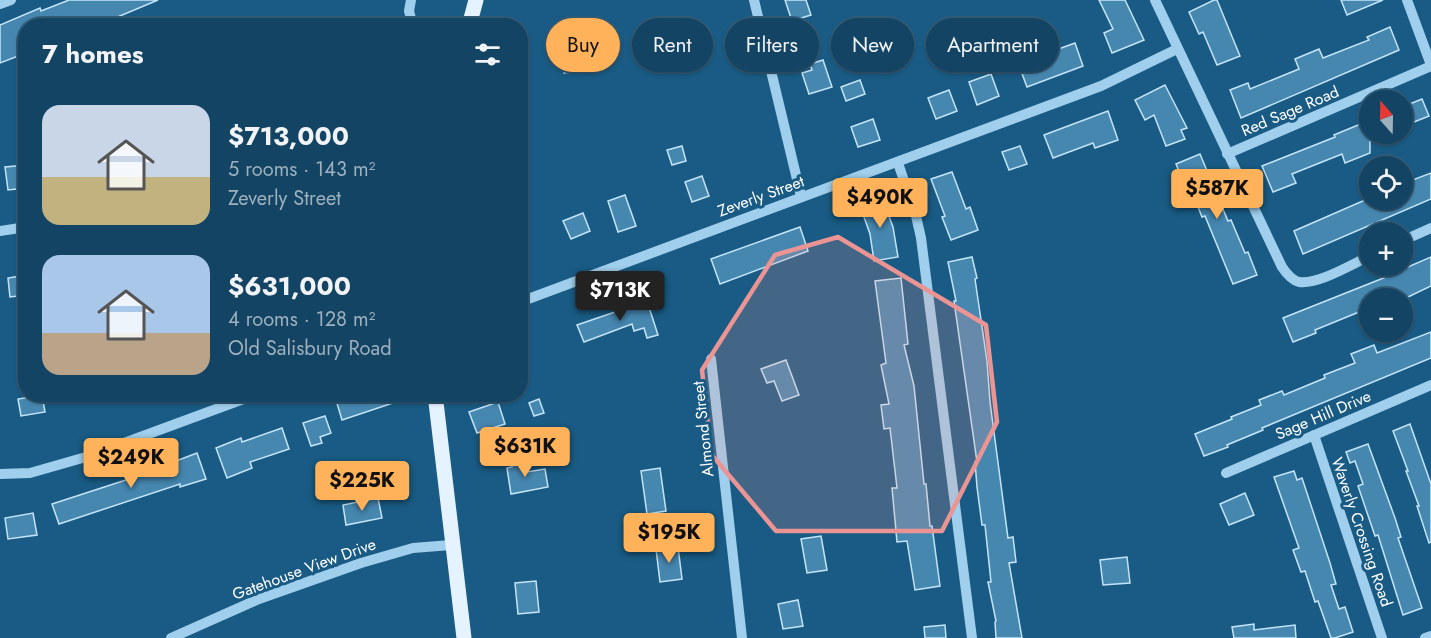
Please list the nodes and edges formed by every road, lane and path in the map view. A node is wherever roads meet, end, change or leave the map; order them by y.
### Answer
1 (11, 0) edge
2 (411, 0) edge
3 (476, 0) edge
4 (754, 0) edge
5 (1155, 0) edge
6 (1407, 0) edge
7 (0, 4) edge
8 (412, 18) edge
9 (471, 18) edge
10 (1177, 49) junction
11 (1431, 66) edge
12 (1227, 154) junction
13 (897, 163) junction
14 (801, 196) junction
15 (18, 228) edge
16 (1431, 228) edge
17 (0, 231) edge
18 (1413, 236) edge
19 (1359, 261) edge
20 (528, 299) edge
21 (711, 359) dead end
22 (1430, 389) edge
23 (235, 402) edge
24 (436, 402) edge
25 (1314, 435) junction
26 (1226, 473) dead end
27 (0, 474) edge
28 (451, 544) junction
29 (1431, 636) edge
30 (171, 638) edge
31 (464, 638) edge
32 (742, 638) edge
33 (972, 638) edge
34 (1382, 638) edge
35 (1425, 638) edge

1 - 7 street
2 - 8 street
3 - 9 main road
4 - 14 street
5 - 10 street
6 - 11 street
10 - 12 street
10 - 13 street, Zeverly Street
11 - 12 street, Red Sage Road
12 - 19 street
13 - 14 street, Zeverly Street
13 - 33 street
14 - 20 street, Zeverly Street
15 - 17 street
16 - 18 street
21 - 32 street, Almond Street
22 - 25 street, Sage Hill Drive
23 - 27 street
24 - 28 main road
25 - 26 street, Sage Hill Drive
25 - 34 street, Waverly Crossing Road
28 - 30 street, Gatehouse View Drive
28 - 31 main road
29 - 35 street

